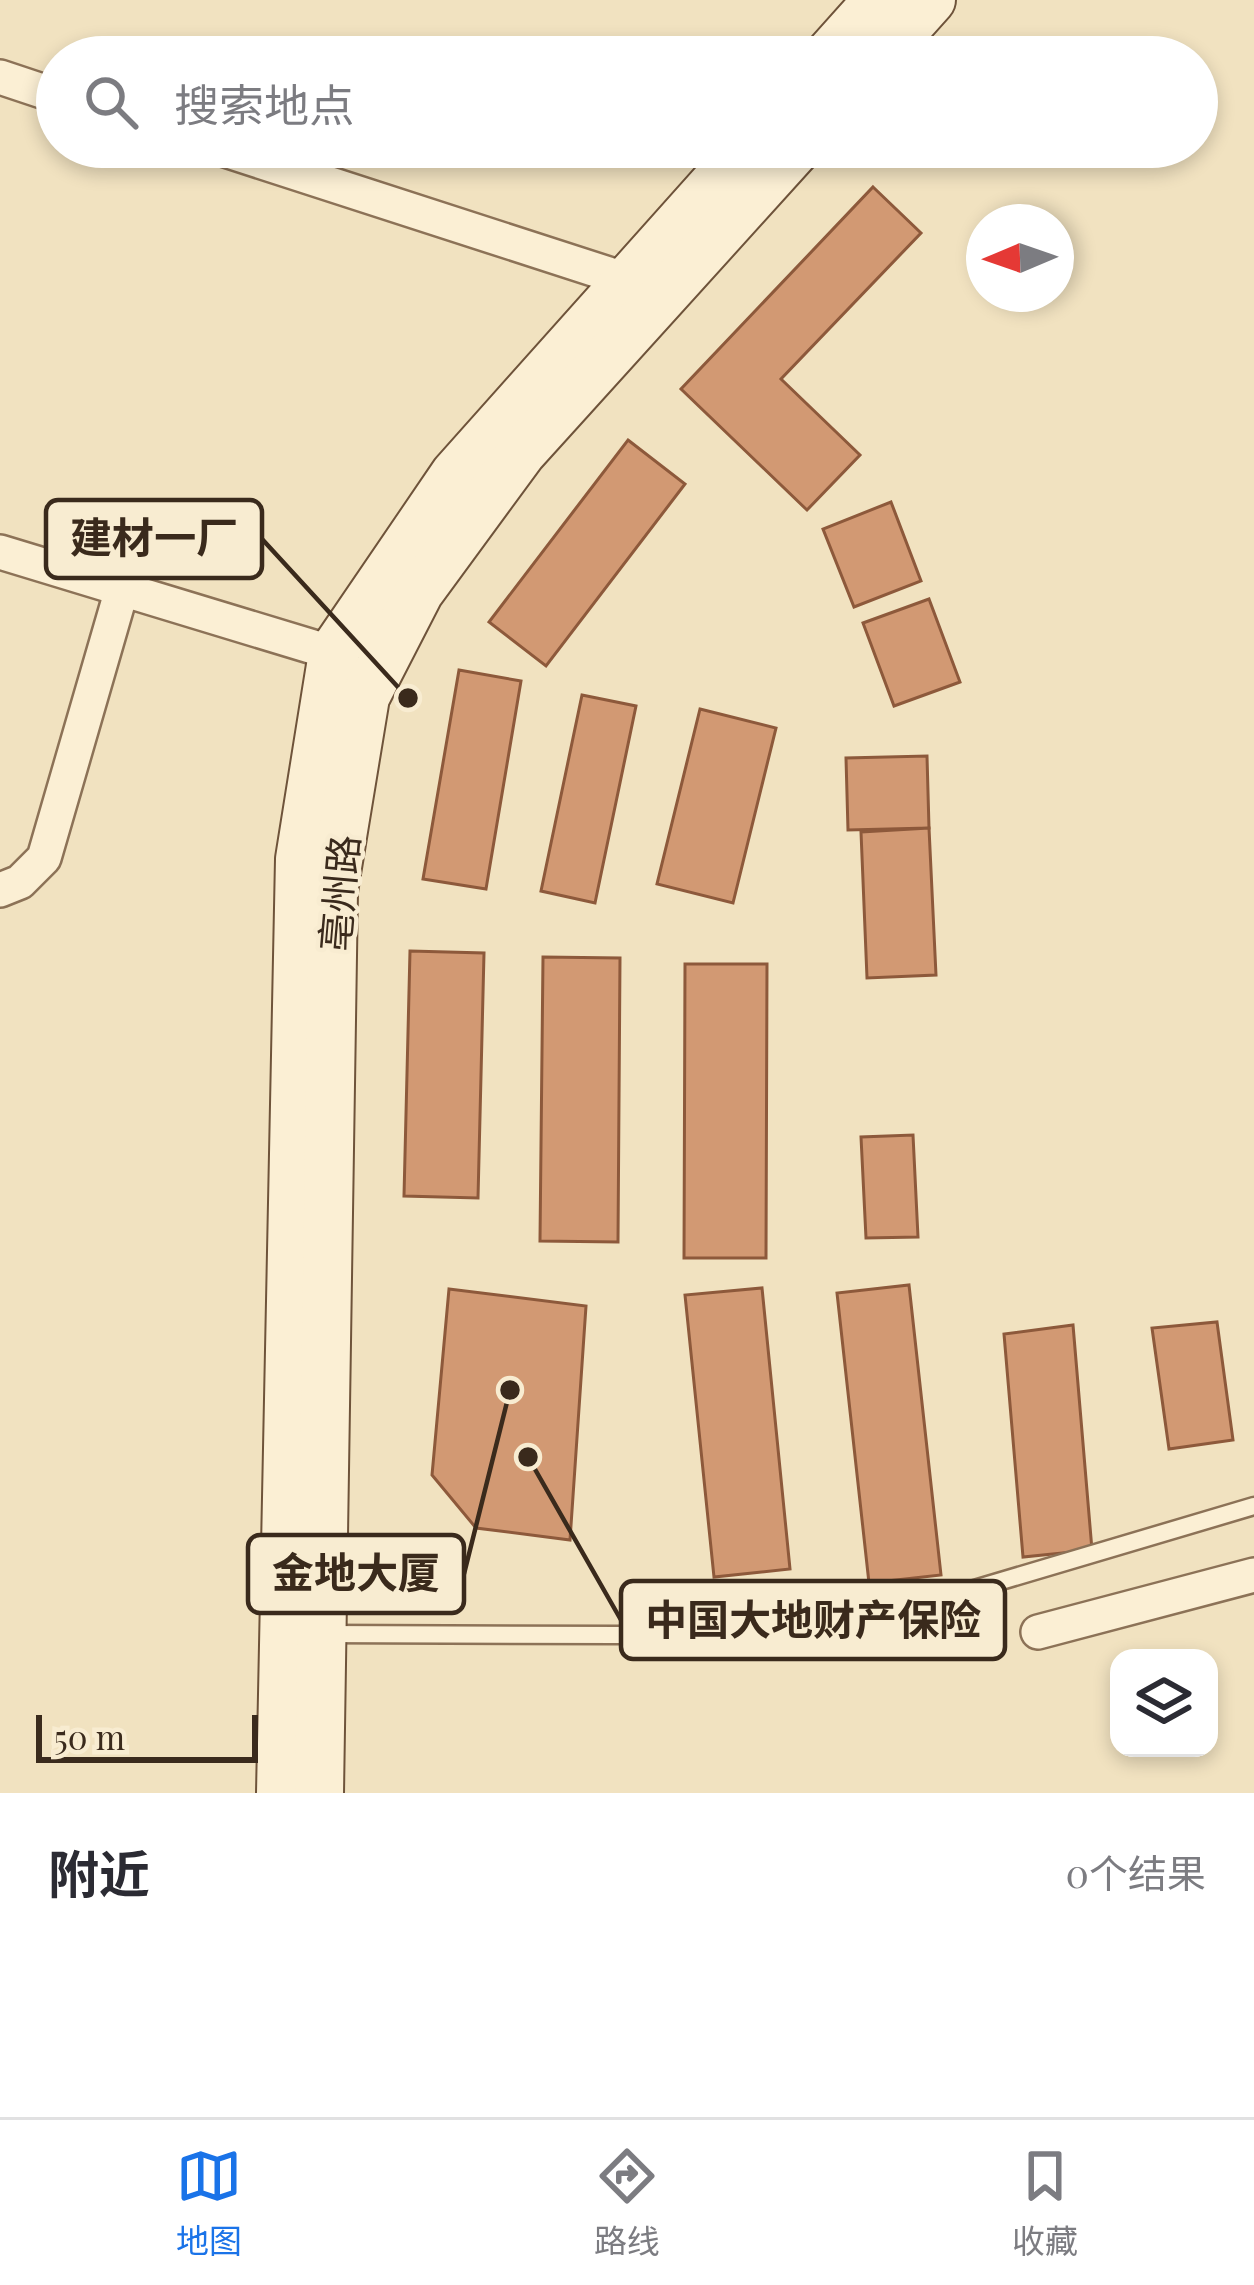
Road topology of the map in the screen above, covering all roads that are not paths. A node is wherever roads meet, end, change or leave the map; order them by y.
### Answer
1 (878, 0) edge
2 (931, 0) edge
3 (846, 36) edge
4 (899, 36) edge
5 (0, 77) edge
6 (36, 89) edge
7 (281, 168) edge
8 (728, 168) edge
9 (779, 168) edge
10 (628, 280) junction
11 (0, 552) edge
12 (122, 589) junction
13 (333, 653) junction
14 (365, 697) junction
15 (0, 890) edge
16 (1254, 1507) edge
17 (1254, 1575) edge
18 (1038, 1632) dead end
19 (322, 1634) junction
20 (281, 1793) edge
21 (319, 1793) edge

1 - 3 main road
2 - 4 main road
5 - 6 street
7 - 10 street
8 - 10 main road, 亳州路
9 - 14 main road, 亳州路
10 - 13 main road, 亳州路
11 - 12 street
12 - 13 street
12 - 15 street
13 - 14 street
13 - 20 main road, 亳州路
14 - 19 main road, 亳州路
16 - 19 lane
17 - 18 street
19 - 21 main road, 亳州路

